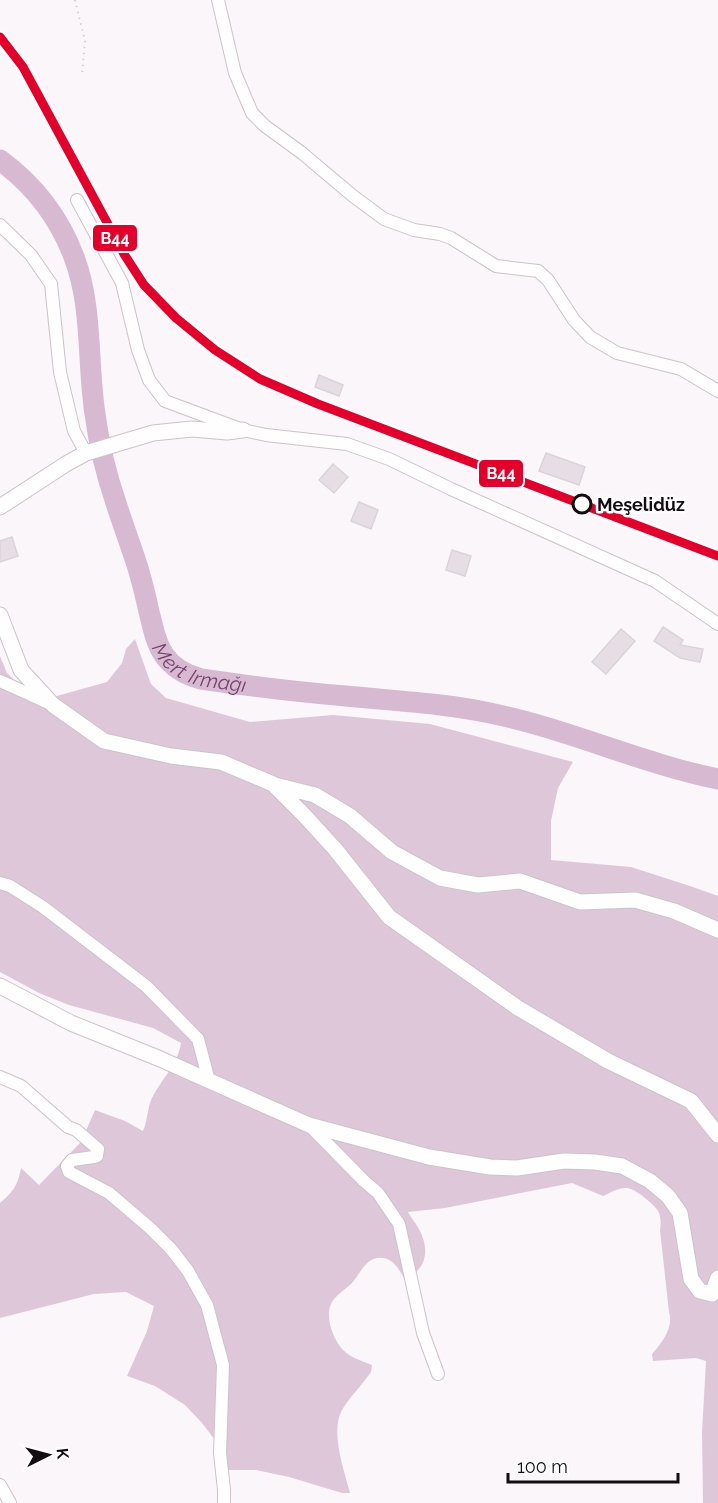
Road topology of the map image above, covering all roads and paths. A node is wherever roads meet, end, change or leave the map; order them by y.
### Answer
1 (75, 0) edge
2 (218, 0) edge
3 (82, 75) dead end
4 (77, 200) dead end
5 (0, 225) edge
6 (718, 391) edge
7 (243, 430) junction
8 (86, 453) junction
9 (0, 507) edge
10 (0, 615) edge
11 (718, 624) edge
12 (0, 681) edge
13 (53, 705) junction
14 (273, 784) junction
15 (0, 883) edge
16 (718, 930) edge
17 (0, 986) edge
18 (0, 1077) edge
19 (209, 1081) junction
20 (309, 1125) junction
21 (718, 1135) edge
22 (718, 1278) edge
23 (712, 1294) junction
24 (438, 1374) dead end
25 (0, 1485) edge
26 (10, 1503) edge
27 (224, 1503) edge
28 (708, 1503) edge

1 - 3 path
2 - 6 street
4 - 7 street
5 - 8 street
7 - 8 street
7 - 11 street
8 - 9 street
10 - 13 street
12 - 13 street
13 - 14 street
14 - 16 street
14 - 21 street
15 - 19 street
17 - 19 street
18 - 27 street
19 - 20 street
20 - 23 street
20 - 24 street
22 - 23 street
23 - 28 path
25 - 26 street

